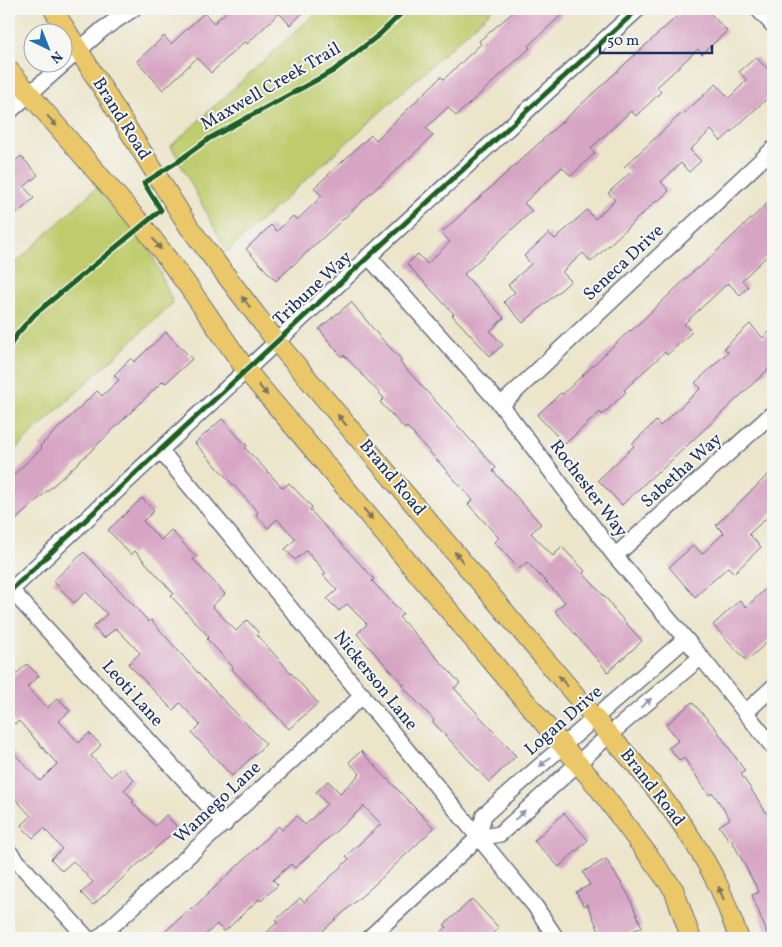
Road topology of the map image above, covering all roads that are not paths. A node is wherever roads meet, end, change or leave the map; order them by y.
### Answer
1 (53, 9) edge
2 (133, 9) edge
3 (638, 9) edge
4 (758, 9) edge
5 (773, 25) edge
6 (79, 51) junction
7 (9, 70) edge
8 (29, 95) junction
9 (9, 112) edge
10 (773, 149) edge
11 (368, 256) junction
12 (276, 341) junction
13 (246, 370) junction
14 (501, 405) junction
15 (773, 413) edge
16 (161, 451) junction
17 (615, 556) junction
18 (10, 591) edge
19 (685, 639) junction
20 (701, 657) junction
21 (773, 687) edge
22 (363, 695) junction
23 (746, 712) junction
24 (595, 718) junction
25 (609, 735) junction
26 (564, 746) junction
27 (773, 747) edge
28 (578, 762) junction
29 (224, 824) junction
30 (478, 838) junction
31 (9, 852) edge
32 (87, 938) edge
33 (98, 938) edge
34 (369, 938) edge
35 (556, 938) edge
36 (691, 938) edge
37 (739, 938) edge

1 - 6 main road, Brand Road
2 - 6 street
3 - 11 street, Tribune Way
4 - 5 street
6 - 8 street
12 -> 6 main road, Brand Road
7 - 8 main road
8 - 9 street
8 -> 13 main road
10 - 14 street, Seneca Drive
11 - 12 street, Tribune Way
11 - 14 street, Rochester Way
12 - 13 street, Tribune Way
24 -> 12 main road, Brand Road
13 - 16 street, Tribune Way
13 -> 26 main road
14 - 17 street, Rochester Way
15 - 17 street, Sabetha Way
16 - 18 street, Tribune Way
16 - 22 street, Nickerson Lane
17 - 19 street, Rochester Way
18 - 29 street, Leoti Lane
19 - 20 street, Rochester Way
19 - 24 street, Logan Drive
20 - 23 street, Rochester Way
25 -> 20 street
21 - 23 street
22 - 29 street, Wamego Lane
22 - 30 street, Nickerson Lane
23 - 27 street, Rochester Way
24 - 25 main road, Brand Road
24 - 26 street, Logan Drive
25 - 28 street
37 -> 25 main road, Brand Road
26 - 28 main road
26 -> 30 street, Logan Drive
30 -> 28 street
28 - 36 main road
29 - 33 street, Wamego Lane
30 - 34 street
30 - 35 street, Nickerson Lane
31 - 32 street

